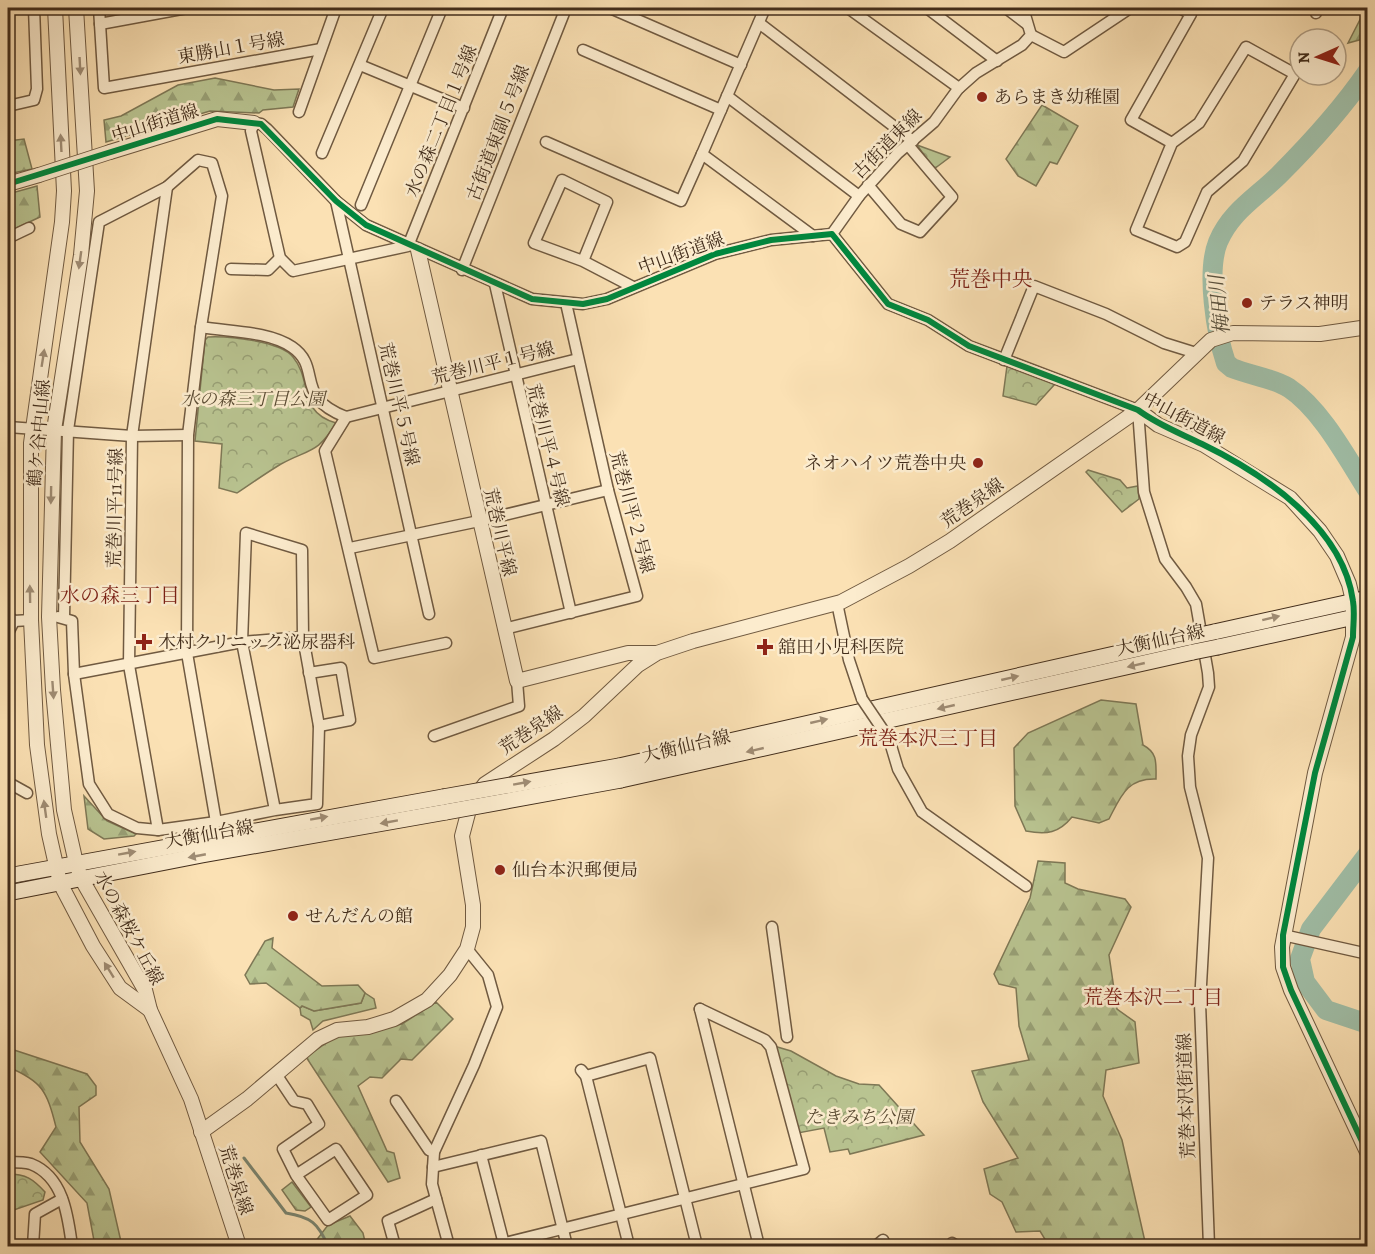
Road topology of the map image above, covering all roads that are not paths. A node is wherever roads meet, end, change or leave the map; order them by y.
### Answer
1 (76, 8) edge
2 (99, 8) edge
3 (181, 8) edge
4 (336, 8) edge
5 (383, 8) edge
6 (442, 8) edge
7 (503, 8) edge
8 (566, 8) edge
9 (610, 8) edge
10 (765, 8) edge
11 (848, 8) edge
12 (927, 8) edge
13 (1006, 8) edge
14 (1023, 8) edge
15 (1130, 8) edge
16 (1180, 8) edge
17 (35, 9) edge
18 (55, 9) edge
19 (759, 22) junction
20 (100, 24) junction
21 (1029, 29) junction
22 (321, 49) junction
23 (583, 50) dead end
24 (997, 61) junction
25 (360, 65) junction
26 (741, 65) junction
27 (1288, 66) edge
28 (411, 85) junction
29 (1288, 87) edge
30 (959, 88) junction
31 (727, 96) junction
32 (8, 106) edge
33 (464, 108) junction
34 (721, 110) junction
35 (298, 112) dead end
36 (254, 123) junction
37 (546, 142) dead end
38 (910, 143) junction
39 (1172, 143) junction
40 (322, 153) dead end
41 (702, 154) junction
42 (8, 184) edge
43 (868, 185) junction
44 (167, 187) junction
45 (859, 196) junction
46 (336, 201) junction
47 (361, 205) dead end
48 (29, 228) dead end
49 (832, 234) junction
50 (813, 236) junction
51 (8, 238) edge
52 (413, 248) junction
53 (280, 258) junction
54 (348, 261) junction
55 (583, 261) junction
56 (231, 269) dead end
57 (462, 270) junction
58 (495, 284) junction
59 (633, 287) junction
60 (566, 303) junction
61 (201, 327) junction
62 (1368, 327) edge
63 (1196, 353) junction
64 (578, 359) junction
65 (1004, 360) junction
66 (514, 375) junction
67 (450, 390) junction
68 (382, 406) junction
69 (1138, 410) junction
70 (346, 417) junction
71 (8, 427) edge
72 (32, 429) junction
73 (61, 430) junction
74 (188, 435) junction
75 (132, 436) junction
76 (608, 490) junction
77 (546, 504) junction
78 (479, 521) junction
79 (413, 535) junction
80 (350, 548) junction
81 (1360, 599) edge
82 (837, 603) junction
83 (571, 613) junction
84 (429, 614) dead end
85 (1361, 615) edge
86 (49, 616) junction
87 (64, 617) junction
88 (11, 618) edge
89 (31, 620) junction
90 (504, 629) junction
91 (8, 633) edge
92 (303, 637) junction
93 (1216, 640) junction
94 (242, 642) junction
95 (446, 643) dead end
96 (187, 653) junction
97 (657, 653) junction
98 (129, 665) junction
99 (309, 673) junction
100 (74, 674) junction
101 (517, 681) junction
102 (319, 726) junction
103 (434, 736) dead end
104 (8, 780) edge
105 (27, 793) dead end
106 (445, 804) junction
107 (275, 810) junction
108 (216, 822) junction
109 (158, 830) junction
110 (76, 863) junction
111 (55, 867) junction
112 (8, 876) edge
113 (81, 878) junction
114 (60, 883) junction
115 (1026, 886) dead end
116 (8, 893) edge
117 (772, 927) dead end
118 (1282, 935) junction
119 (467, 949) junction
120 (1368, 954) edge
121 (150, 1010) junction
122 (787, 1037) dead end
123 (276, 1074) junction
124 (396, 1101) dead end
125 (201, 1132) junction
126 (434, 1152) junction
127 (1368, 1154) edge
128 (481, 1155) junction
129 (8, 1162) edge
130 (433, 1167) junction
131 (296, 1175) junction
132 (742, 1184) junction
133 (685, 1198) junction
134 (62, 1199) junction
135 (436, 1199) junction
136 (621, 1214) junction
137 (563, 1228) junction
138 (505, 1245) edge
139 (33, 1246) edge
140 (72, 1246) edge
141 (239, 1246) edge
142 (395, 1246) edge
143 (448, 1246) edge
144 (567, 1246) edge
145 (629, 1246) edge
146 (697, 1246) edge
147 (759, 1246) edge
148 (876, 1246) edge
149 (886, 1246) edge
150 (950, 1246) edge
151 (957, 1246) edge
152 (1209, 1246) edge

1 -> 73 street, 鶴ケ谷中山線
2 - 20 street
3 - 20 street
4 - 22 street
5 - 25 street
6 - 28 street
7 - 33 street, 水の森二丁目１号線
8 - 57 street, 古街道東副５号線
9 - 26 street
10 - 19 street
11 - 30 street
12 - 24 street
13 - 21 street
14 - 21 street
15 - 21 street
16 - 39 street
17 - 18 street
17 - 32 street
72 -> 18 street, 水の森桜ケ丘線
19 - 26 street
19 - 38 street
20 - 22 street, 東勝山１号線
21 - 24 street, 古街道東線
22 - 35 street
23 - 34 street
24 - 30 street, 古街道東線
25 - 28 street
25 - 40 street
26 - 31 street
27 - 39 street
28 - 33 street
28 - 47 street
29 - 39 street
30 - 38 street, 古街道東線
31 - 34 street
31 - 45 street
33 - 52 street, 水の森二丁目１号線
34 - 41 street
36 - 42 street, 中山街道線, bridge
36 - 46 street, 中山街道線
36 - 53 street
37 - 41 street
38 - 43 street, 古街道東線
38 - 43 street
41 - 50 street
43 - 45 street, 古街道東線
44 - 61 street
44 - 73 street
44 - 75 street, 荒巻川平11号線
45 - 49 street, 古街道東線
46 - 52 street, 中山街道線
46 - 54 street, 荒巻川平５号線
48 - 51 street
49 - 50 street, 中山街道線
49 - 65 street, 中山街道線
50 - 59 street, 中山街道線
52 - 54 street
52 - 57 street, 中山街道線
52 - 67 street, 荒巻川平線
53 - 54 street
53 - 56 street
54 - 68 street, 荒巻川平５号線
55 - 55 street
55 - 59 street
57 - 58 street, 中山街道線
58 - 60 street, 中山街道線
58 - 66 street, 荒巻川平４号線
59 - 60 street, 中山街道線
60 - 64 street, 荒巻川平２号線
61 - 70 street
61 - 74 street
62 - 63 street
63 - 65 street
63 - 69 street
64 - 66 street, 荒巻川平１号線
64 - 76 street, 荒巻川平２号線
65 - 69 street, 中山街道線
66 - 67 street, 荒巻川平１号線
66 - 77 street, 荒巻川平４号線
67 - 68 street, 荒巻川平１号線
67 - 78 street, 荒巻川平線
68 - 70 street, 荒巻川平１号線
68 - 79 street, 荒巻川平５号線
69 - 81 street, 中山街道線
69 - 82 street, 荒巻泉線
69 - 152 street, 荒巻本沢街道線
70 - 80 street
71 - 72 street
72 - 73 street
89 -> 72 street, 水の森桜ケ丘線
73 - 75 street
73 -> 86 street, 鶴ケ谷中山線
73 - 87 street
74 - 75 street
74 - 96 street
75 - 98 street, 荒巻川平11号線
76 - 77 street
76 - 83 street, 荒巻川平２号線
77 - 78 street
77 - 83 street, 荒巻川平４号線
78 - 79 street
78 - 90 street, 荒巻川平線
79 - 80 street
79 - 84 street, 荒巻川平５号線
80 - 95 street
81 - 85 street, 中山街道線
93 -> 81 main road, 大衡仙台線
82 - 97 street, 荒巻泉線
82 - 115 street, bridge
83 - 90 street, 荒巻川平２号線
85 - 93 main road, 大衡仙台線
85 - 118 street, 中山街道線
86 - 87 street
86 -> 110 street, 鶴ケ谷中山線
87 - 100 street
88 - 89 street
88 - 91 street
111 -> 89 street, 水の森桜ケ丘線
90 - 101 street, 荒巻川平線
92 - 94 street
92 - 94 street
92 - 99 street
93 - 106 main road, 大衡仙台線, bridge
94 - 96 street
94 - 107 street
96 - 98 street
96 - 108 street
97 - 101 street
97 - 119 street, 荒巻泉線
98 - 100 street
98 - 109 street, 荒巻川平11号線
99 - 102 street
99 - 102 street
100 - 109 street
101 - 103 street
102 - 107 street
104 - 105 street
110 -> 106 main road, 大衡仙台線
106 -> 113 main road, 大衡仙台線
107 - 108 street
108 - 109 street
110 - 111 main road, 大衡仙台線
110 - 113 street, 水の森桜ケ丘線
111 - 112 main road, 大衡仙台線
111 - 114 street, 水の森桜ケ丘線
113 - 114 main road, 大衡仙台線
113 - 121 street, 水の森桜ケ丘線
114 - 116 main road, 大衡仙台線
121 -> 114 street, 水の森桜ケ丘線
117 - 122 street
118 - 120 street
118 - 127 street, 中山街道線
119 - 123 street, 荒巻泉線
119 - 126 street
121 - 125 street, 水の森桜ケ丘線
123 - 125 street, 荒巻泉線
123 - 131 street
124 - 126 street
125 - 141 street, 荒巻泉線
126 - 130 street
128 - 130 street
128 - 137 street
128 - 138 street
129 - 134 street
130 - 135 street
131 - 131 street
132 - 132 street
132 - 133 street
132 - 147 street
133 - 136 street
133 - 136 street
133 - 146 street
134 - 139 street
134 - 140 street
135 - 142 street
135 - 143 street
136 - 137 street
136 - 145 street
137 - 138 street
137 - 144 street
148 - 149 street
150 - 151 street

